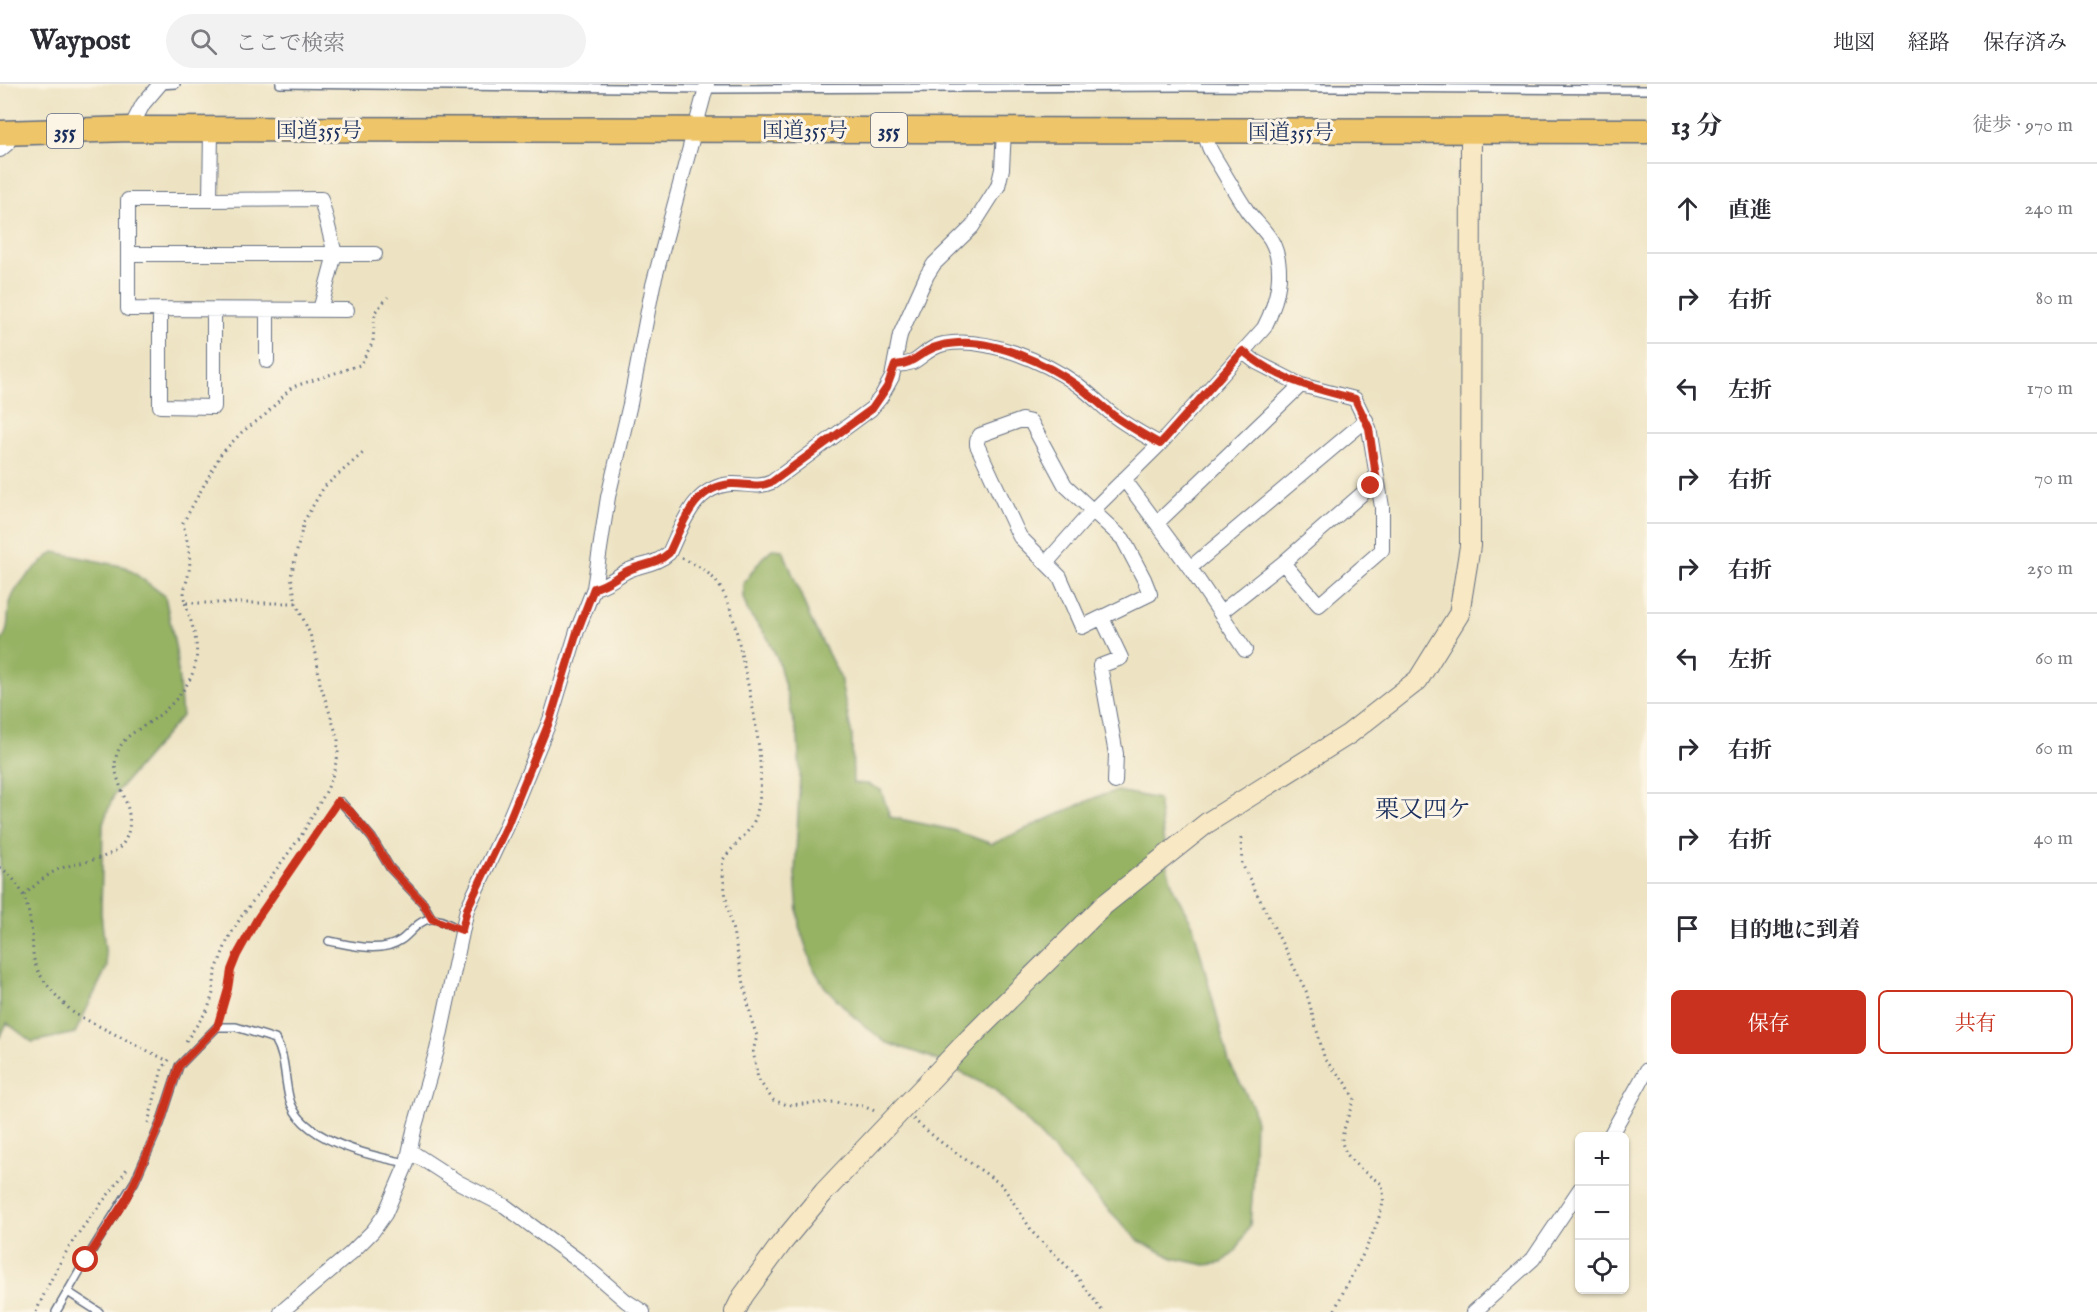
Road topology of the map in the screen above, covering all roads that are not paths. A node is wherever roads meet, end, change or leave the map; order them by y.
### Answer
1 (176, 84) edge
2 (280, 84) edge
3 (159, 85) edge
4 (706, 86) edge
5 (1647, 90) edge
6 (130, 129) junction
7 (211, 130) junction
8 (696, 130) junction
9 (1004, 130) junction
10 (1205, 131) junction
11 (1647, 131) edge
12 (1471, 132) junction
13 (4, 138) edge
14 (210, 200) junction
15 (129, 254) junction
16 (335, 254) junction
17 (375, 254) dead end
18 (160, 309) junction
19 (214, 310) junction
20 (267, 310) junction
21 (320, 310) junction
22 (347, 310) dead end
23 (1243, 351) junction
24 (267, 360) dead end
25 (895, 365) junction
26 (1301, 386) junction
27 (1366, 420) junction
28 (1160, 444) junction
29 (1124, 479) junction
30 (1377, 483) junction
31 (1092, 511) junction
32 (1157, 523) junction
33 (1047, 562) junction
34 (1282, 563) junction
35 (1190, 568) junction
36 (594, 588) junction
37 (1220, 613) junction
38 (1102, 618) junction
39 (1245, 650) dead end
40 (1115, 782) dead end
41 (341, 802) road end
42 (432, 919) junction
43 (462, 930) junction
44 (329, 940) dead end
45 (1647, 1070) edge
46 (1613, 1132) edge
47 (409, 1157) junction
48 (1575, 1196) edge
49 (68, 1292) junction
50 (56, 1312) edge
51 (99, 1312) edge
52 (281, 1312) edge
53 (643, 1312) edge
54 (735, 1312) edge
55 (1474, 1312) edge

1 - 3 lane
2 - 4 lane
3 - 6 street
4 - 5 lane
4 - 8 street
6 - 7 highway, 国道355号 / 355
6 - 13 highway, 国道355号 / 355
7 - 8 highway, 国道355号 / 355
7 - 14 street
8 - 9 highway, 国道355号 / 355
8 - 36 street
9 - 10 highway, 国道355号 / 355
9 - 25 street
10 - 12 highway, 国道355号 / 355
10 - 23 street
11 - 12 highway, 国道355号 / 355
12 - 54 street
14 - 15 street
14 - 16 street
15 - 16 street
15 - 18 street
16 - 17 street
16 - 21 street
18 - 19 street
18 - 19 street
19 - 20 street
20 - 21 street
20 - 24 street
21 - 22 street
23 - 26 street
23 - 28 street
25 - 28 street
25 - 36 street
26 - 27 street
26 - 32 street
27 - 30 street
27 - 35 street
28 - 29 street
29 - 31 street
29 - 32 street
30 - 34 street
30 - 34 street
31 - 33 street
31 - 33 street
31 - 38 street
32 - 35 street
33 - 38 street
34 - 37 street
35 - 37 street
36 - 43 street
37 - 39 street
38 - 40 street
41 - 42 lane
42 - 43 lane
42 - 44 lane
43 - 47 street
45 - 46 street
47 - 49 lane
47 - 52 street
47 - 53 street
48 - 55 street
49 - 50 lane
49 - 51 lane

